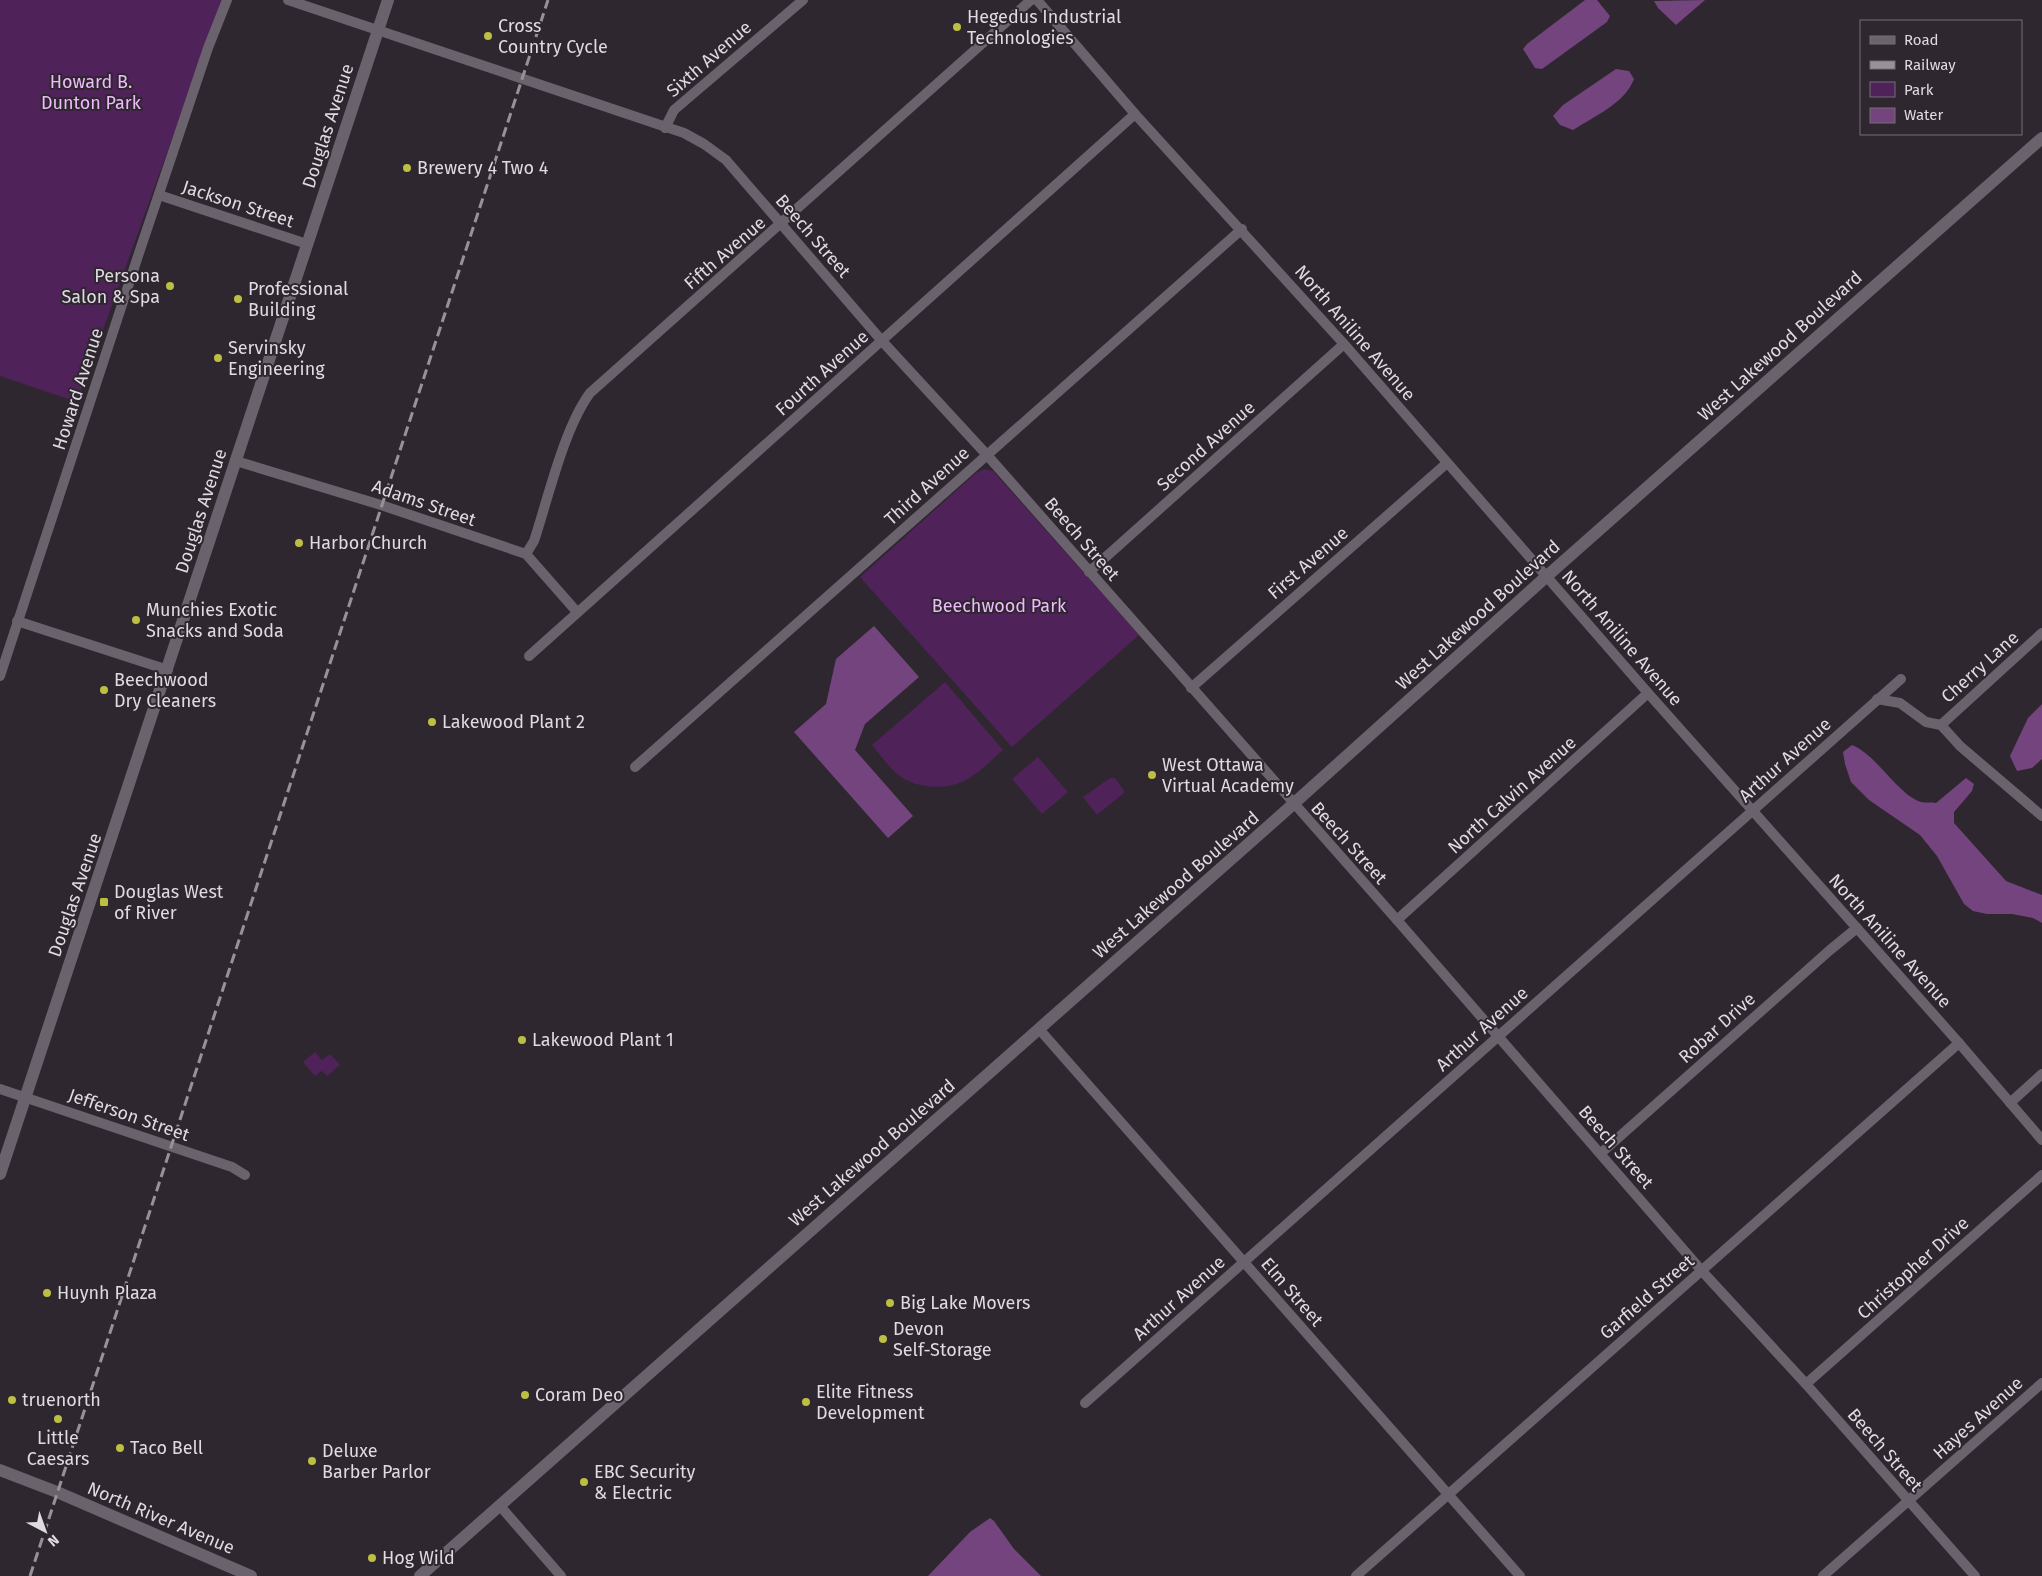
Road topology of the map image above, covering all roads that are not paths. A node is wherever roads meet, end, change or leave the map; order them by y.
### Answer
1 (227, 0) edge
2 (288, 0) edge
3 (388, 0) edge
4 (803, 0) edge
5 (1031, 0) edge
6 (1037, 0) edge
7 (377, 30) junction
8 (1135, 114) junction
9 (665, 128) junction
10 (2042, 138) edge
11 (159, 195) junction
12 (783, 224) junction
13 (1242, 229) junction
14 (307, 244) junction
15 (882, 341) junction
16 (1344, 344) junction
17 (987, 455) junction
18 (236, 461) junction
19 (1447, 463) junction
20 (526, 554) junction
21 (1089, 572) junction
22 (1547, 576) junction
23 (577, 612) junction
24 (17, 621) junction
25 (2042, 633) edge
26 (529, 656) dead end
27 (168, 670) junction
28 (0, 676) edge
29 (1900, 679) dead end
30 (1191, 688) junction
31 (1648, 694) junction
32 (1878, 699) junction
33 (1941, 725) junction
34 (635, 767) dead end
35 (1293, 804) junction
36 (1752, 812) junction
37 (2042, 816) edge
38 (1397, 920) junction
39 (1857, 928) junction
40 (1039, 1030) junction
41 (1498, 1037) junction
42 (1959, 1043) junction
43 (2042, 1074) edge
44 (0, 1089) edge
45 (25, 1098) junction
46 (2010, 1102) junction
47 (2042, 1140) edge
48 (1601, 1153) junction
49 (0, 1174) edge
50 (245, 1175) dead end
51 (2042, 1175) edge
52 (1244, 1262) junction
53 (1702, 1271) junction
54 (2042, 1383) edge
55 (1806, 1384) junction
56 (1085, 1403) dead end
57 (0, 1470) edge
58 (1448, 1494) junction
59 (1909, 1501) junction
60 (500, 1506) junction
61 (251, 1576) edge
62 (420, 1576) edge
63 (561, 1576) edge
64 (1356, 1576) edge
65 (1520, 1576) edge
66 (1823, 1576) edge
67 (1975, 1576) edge

1 - 11 street, Howard Avenue
2 - 7 street, Beech Street
3 - 7 street, Douglas Avenue
4 - 9 street, Sixth Avenue
5 - 12 street, Fifth Avenue
6 - 8 street, North Aniline Avenue
7 - 9 street, Beech Street
7 - 14 street, Douglas Avenue
8 - 13 street, North Aniline Avenue
8 - 15 street, Fourth Avenue
9 - 12 street, Beech Street
10 - 22 street, West Lakewood Boulevard
11 - 14 street, Jackson Street
11 - 24 street, Howard Avenue
12 - 15 street, Beech Street
12 - 20 street, Fifth Avenue
13 - 16 street, North Aniline Avenue
13 - 17 street, Third Avenue
14 - 18 street, Douglas Avenue
15 - 17 street, Beech Street
15 - 23 street, Fourth Avenue
16 - 19 street, North Aniline Avenue
16 - 21 street, Second Avenue
17 - 21 street, Beech Street
17 - 34 street, Third Avenue
18 - 20 street, Adams Street
18 - 27 street, Douglas Avenue
19 - 22 street, North Aniline Avenue
19 - 30 street, First Avenue
20 - 23 street
21 - 30 street, Beech Street
22 - 31 street, North Aniline Avenue
22 - 35 street, West Lakewood Boulevard
23 - 26 street, Fourth Avenue
24 - 27 street
24 - 28 street, Howard Avenue
25 - 33 street, Cherry Lane
27 - 45 street, Douglas Avenue
29 - 32 street, Arthur Avenue
30 - 35 street, Beech Street
31 - 36 street, North Aniline Avenue
31 - 38 street, North Calvin Avenue
32 - 33 street
32 - 36 street, Arthur Avenue
33 - 37 street
35 - 38 street, Beech Street
35 - 40 street, West Lakewood Boulevard
36 - 39 street, North Aniline Avenue
36 - 41 street, Arthur Avenue
38 - 41 street, Beech Street
39 - 42 street, North Aniline Avenue
39 - 48 street, Robar Drive
40 - 52 street, Elm Street
40 - 60 street, West Lakewood Boulevard
41 - 48 street, Beech Street
41 - 52 street, Arthur Avenue
42 - 46 street, North Aniline Avenue
42 - 53 street, Garfield Street
43 - 46 street
44 - 45 street, Jefferson Street
45 - 49 street, Douglas Avenue
45 - 50 street, Jefferson Street
46 - 47 street, North Aniline Avenue
48 - 53 street, Beech Street
51 - 55 street, Christopher Drive
52 - 56 street, Arthur Avenue
52 - 58 street, Elm Street
53 - 55 street, Beech Street
53 - 58 street, Garfield Street
54 - 59 street, Hayes Avenue
55 - 59 street, Beech Street
57 - 61 street, North River Avenue
58 - 64 street, Garfield Street
58 - 65 street, Elm Street
59 - 66 street, Hayes Avenue
59 - 67 street, Beech Street
60 - 62 street, West Lakewood Boulevard
60 - 63 street

